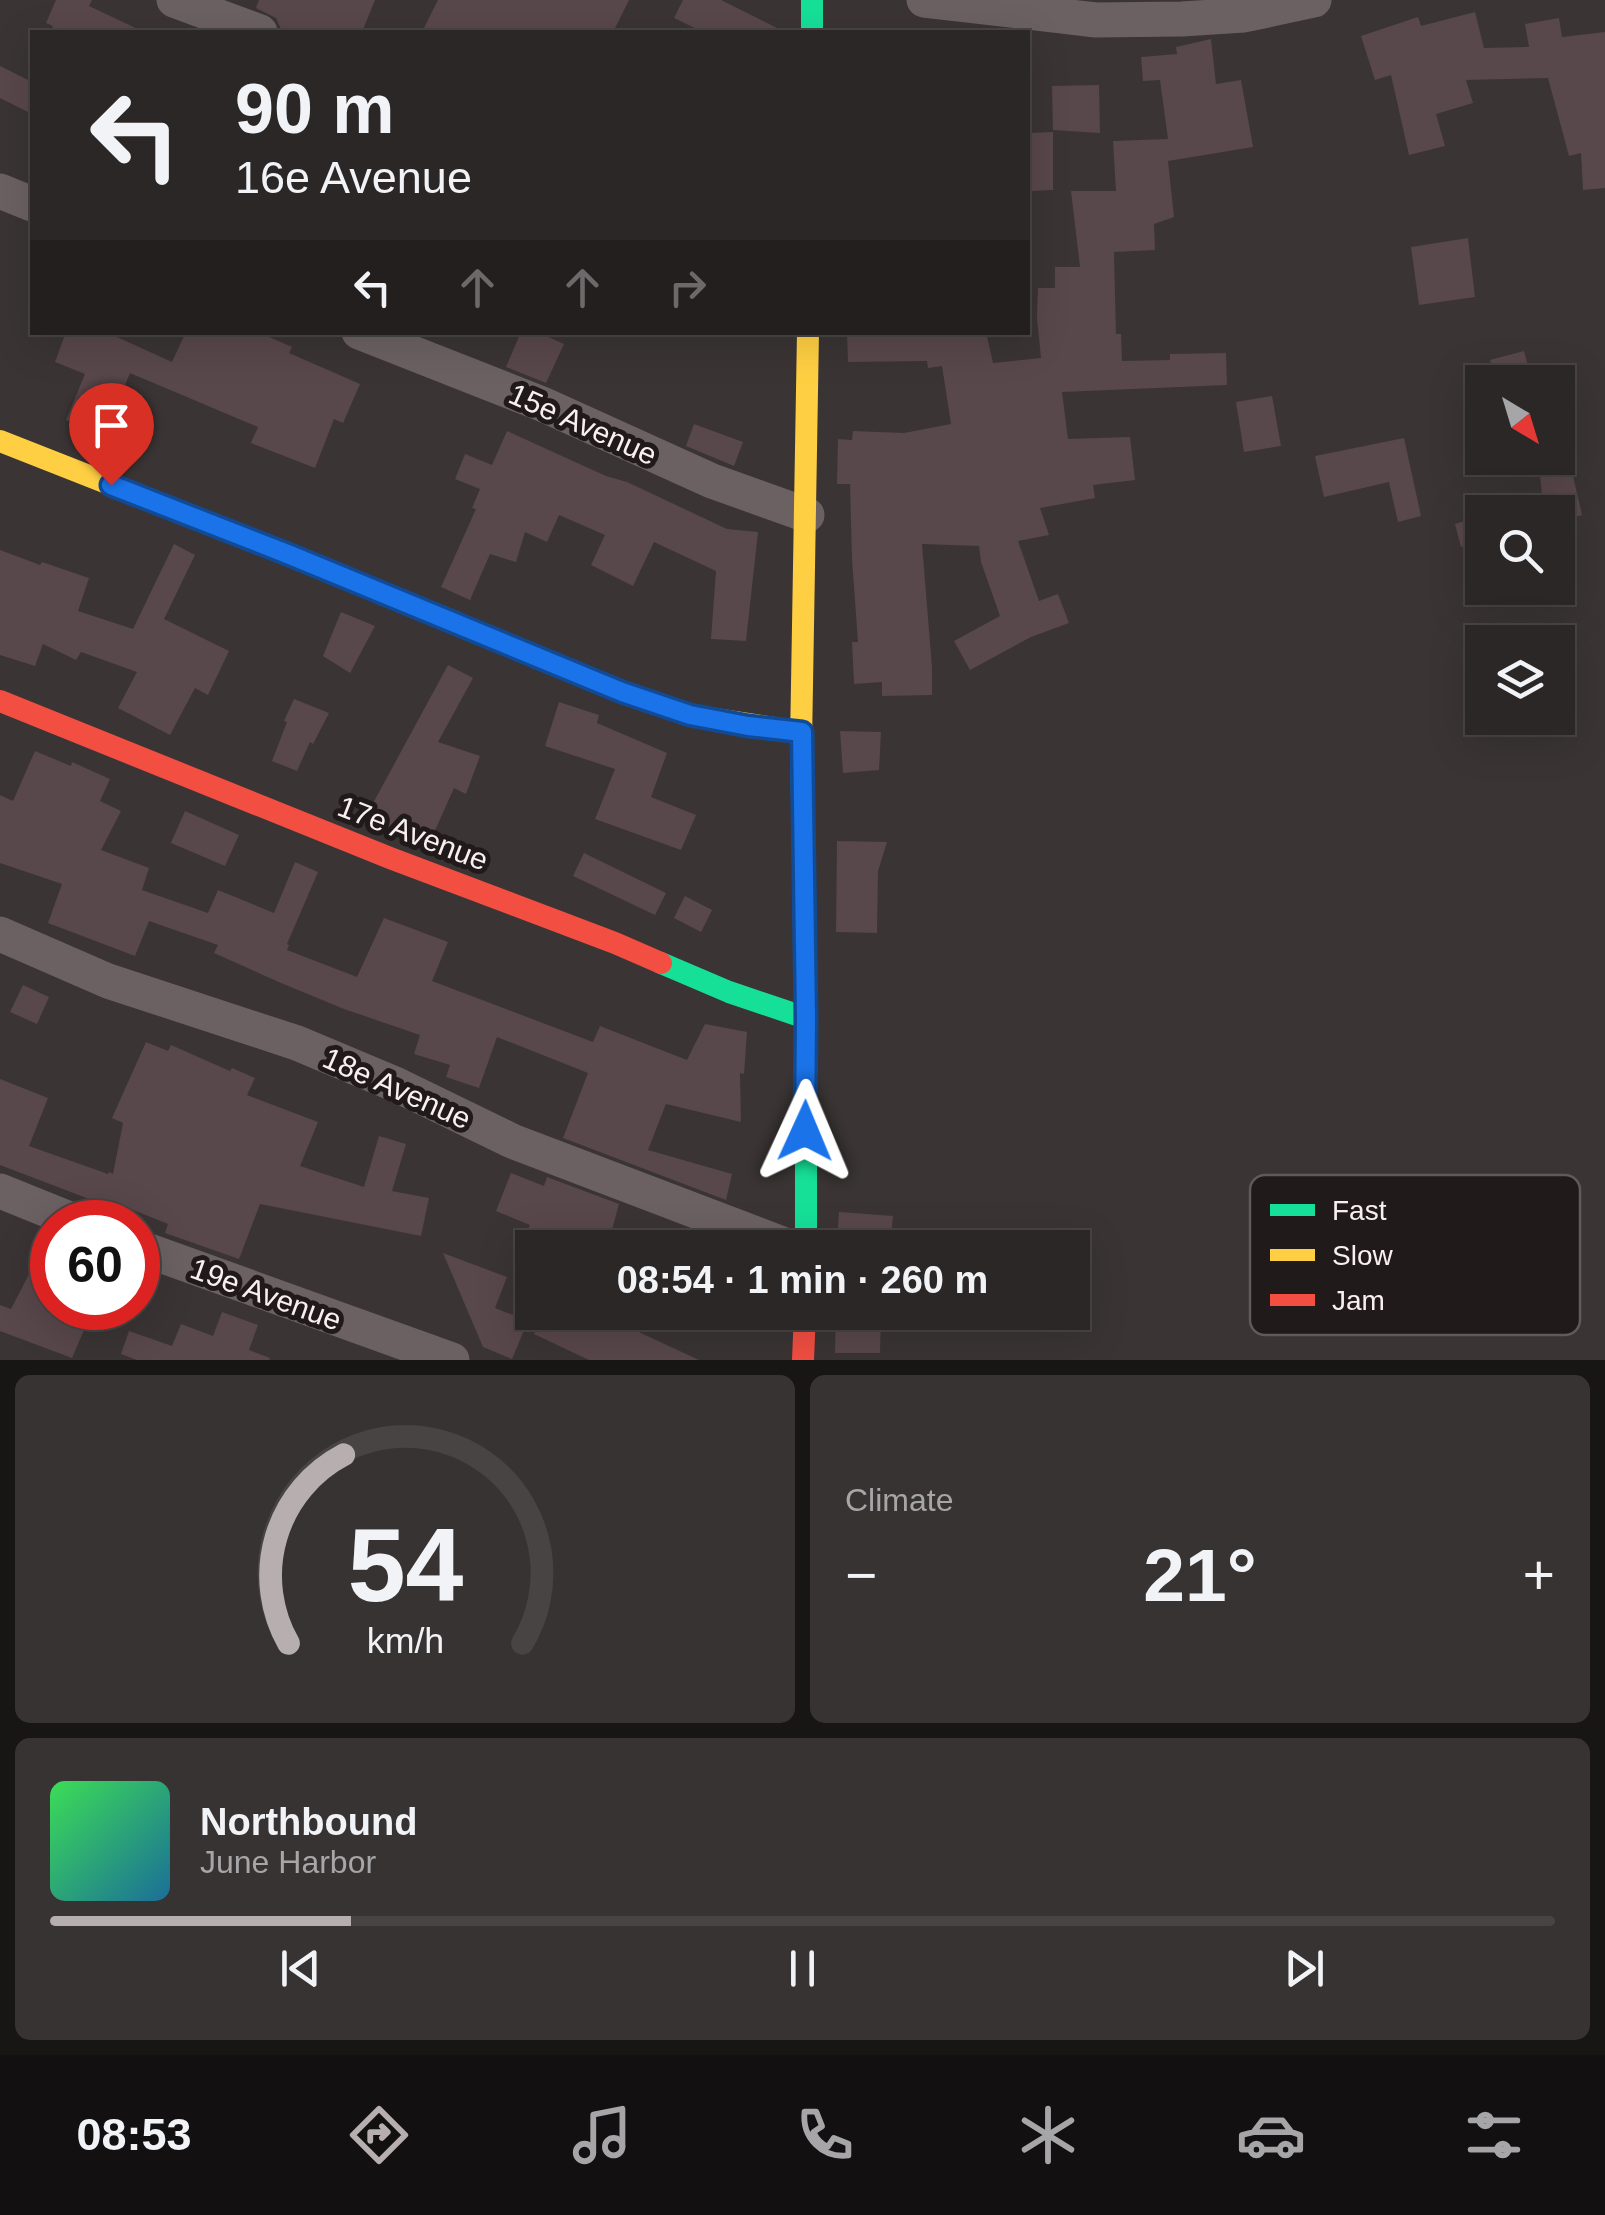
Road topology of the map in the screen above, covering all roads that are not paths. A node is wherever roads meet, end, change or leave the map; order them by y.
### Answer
1 (174, 0) edge
2 (812, 0) edge
3 (924, 0) edge
4 (1314, 0) edge
5 (255, 30) edge
6 (812, 30) edge
7 (0, 191) edge
8 (30, 203) edge
9 (366, 335) edge
10 (808, 335) edge
11 (0, 441) edge
12 (807, 515) junction
13 (0, 701) edge
14 (802, 732) junction
15 (0, 934) edge
16 (806, 1018) junction
17 (0, 1190) edge
18 (30, 1202) edge
19 (746, 1230) edge
20 (806, 1230) edge
21 (160, 1254) edge
22 (805, 1330) edge
23 (452, 1360) edge
24 (804, 1360) edge

1 - 5 street
2 - 6 street
3 - 4 street
7 - 8 street
9 - 12 street, 15e Avenue
10 - 12 street
11 - 14 street
12 - 14 street
13 - 16 street, 17e Avenue
14 - 16 street
15 - 19 street, 18e Avenue
16 - 20 street
17 - 18 street
21 - 23 street, 19e Avenue
22 - 24 street

